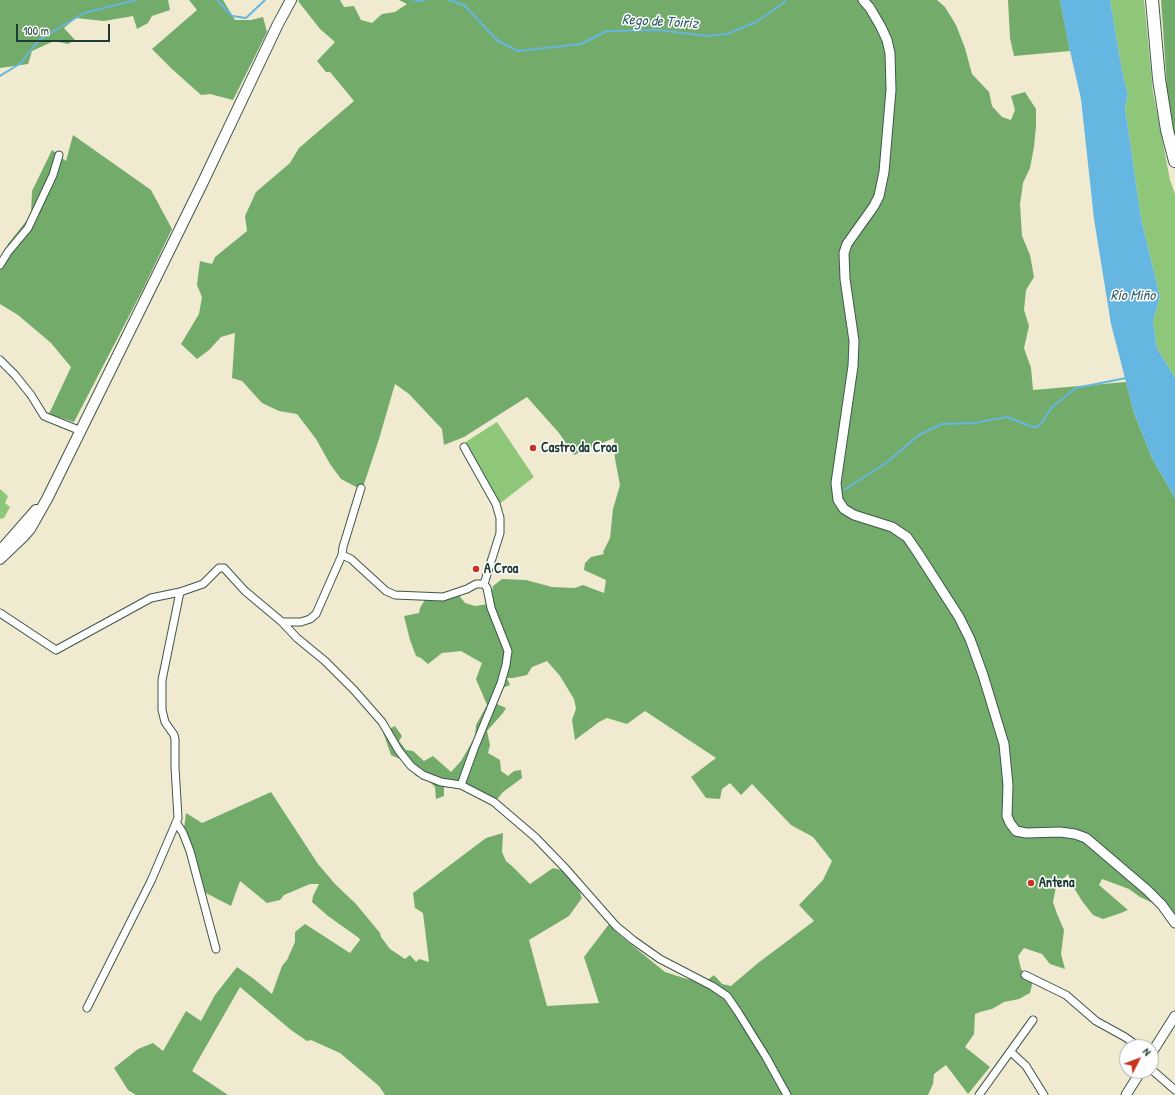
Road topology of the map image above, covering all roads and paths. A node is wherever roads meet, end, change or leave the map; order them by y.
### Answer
1 (291, 0) edge
2 (863, 0) edge
3 (1152, 0) edge
4 (59, 155) dead end
5 (1175, 161) edge
6 (0, 265) edge
7 (0, 360) edge
8 (81, 431) junction
9 (464, 447) dead end
10 (361, 488) dead end
11 (47, 499) junction
12 (0, 551) edge
13 (342, 554) junction
14 (0, 559) edge
15 (484, 584) junction
16 (180, 592) junction
17 (0, 612) edge
18 (282, 622) junction
19 (461, 785) junction
20 (176, 822) junction
21 (1175, 923) edge
22 (216, 949) dead end
23 (1026, 975) dead end
24 (87, 1008) dead end
25 (1175, 1016) edge
26 (1033, 1020) dead end
27 (1128, 1039) edge
28 (1159, 1041) edge
29 (1011, 1052) junction
30 (1159, 1077) edge
31 (1136, 1079) edge
32 (1175, 1090) edge
33 (787, 1095) edge
34 (979, 1095) edge
35 (1044, 1095) edge
36 (1126, 1095) edge

1 - 8 main road
2 - 21 street
3 - 5 highway
4 - 6 street
7 - 8 street
8 - 11 main road
9 - 15 street
10 - 13 street
11 - 12 main road
11 - 14 main road
13 - 15 street
13 - 18 street
15 - 19 street
16 - 17 street
16 - 18 street
16 - 20 street
18 - 19 street
19 - 33 street
20 - 22 street
20 - 24 street
23 - 27 street
25 - 28 street
26 - 29 street
29 - 34 street
29 - 35 street
30 - 32 street
31 - 36 street

